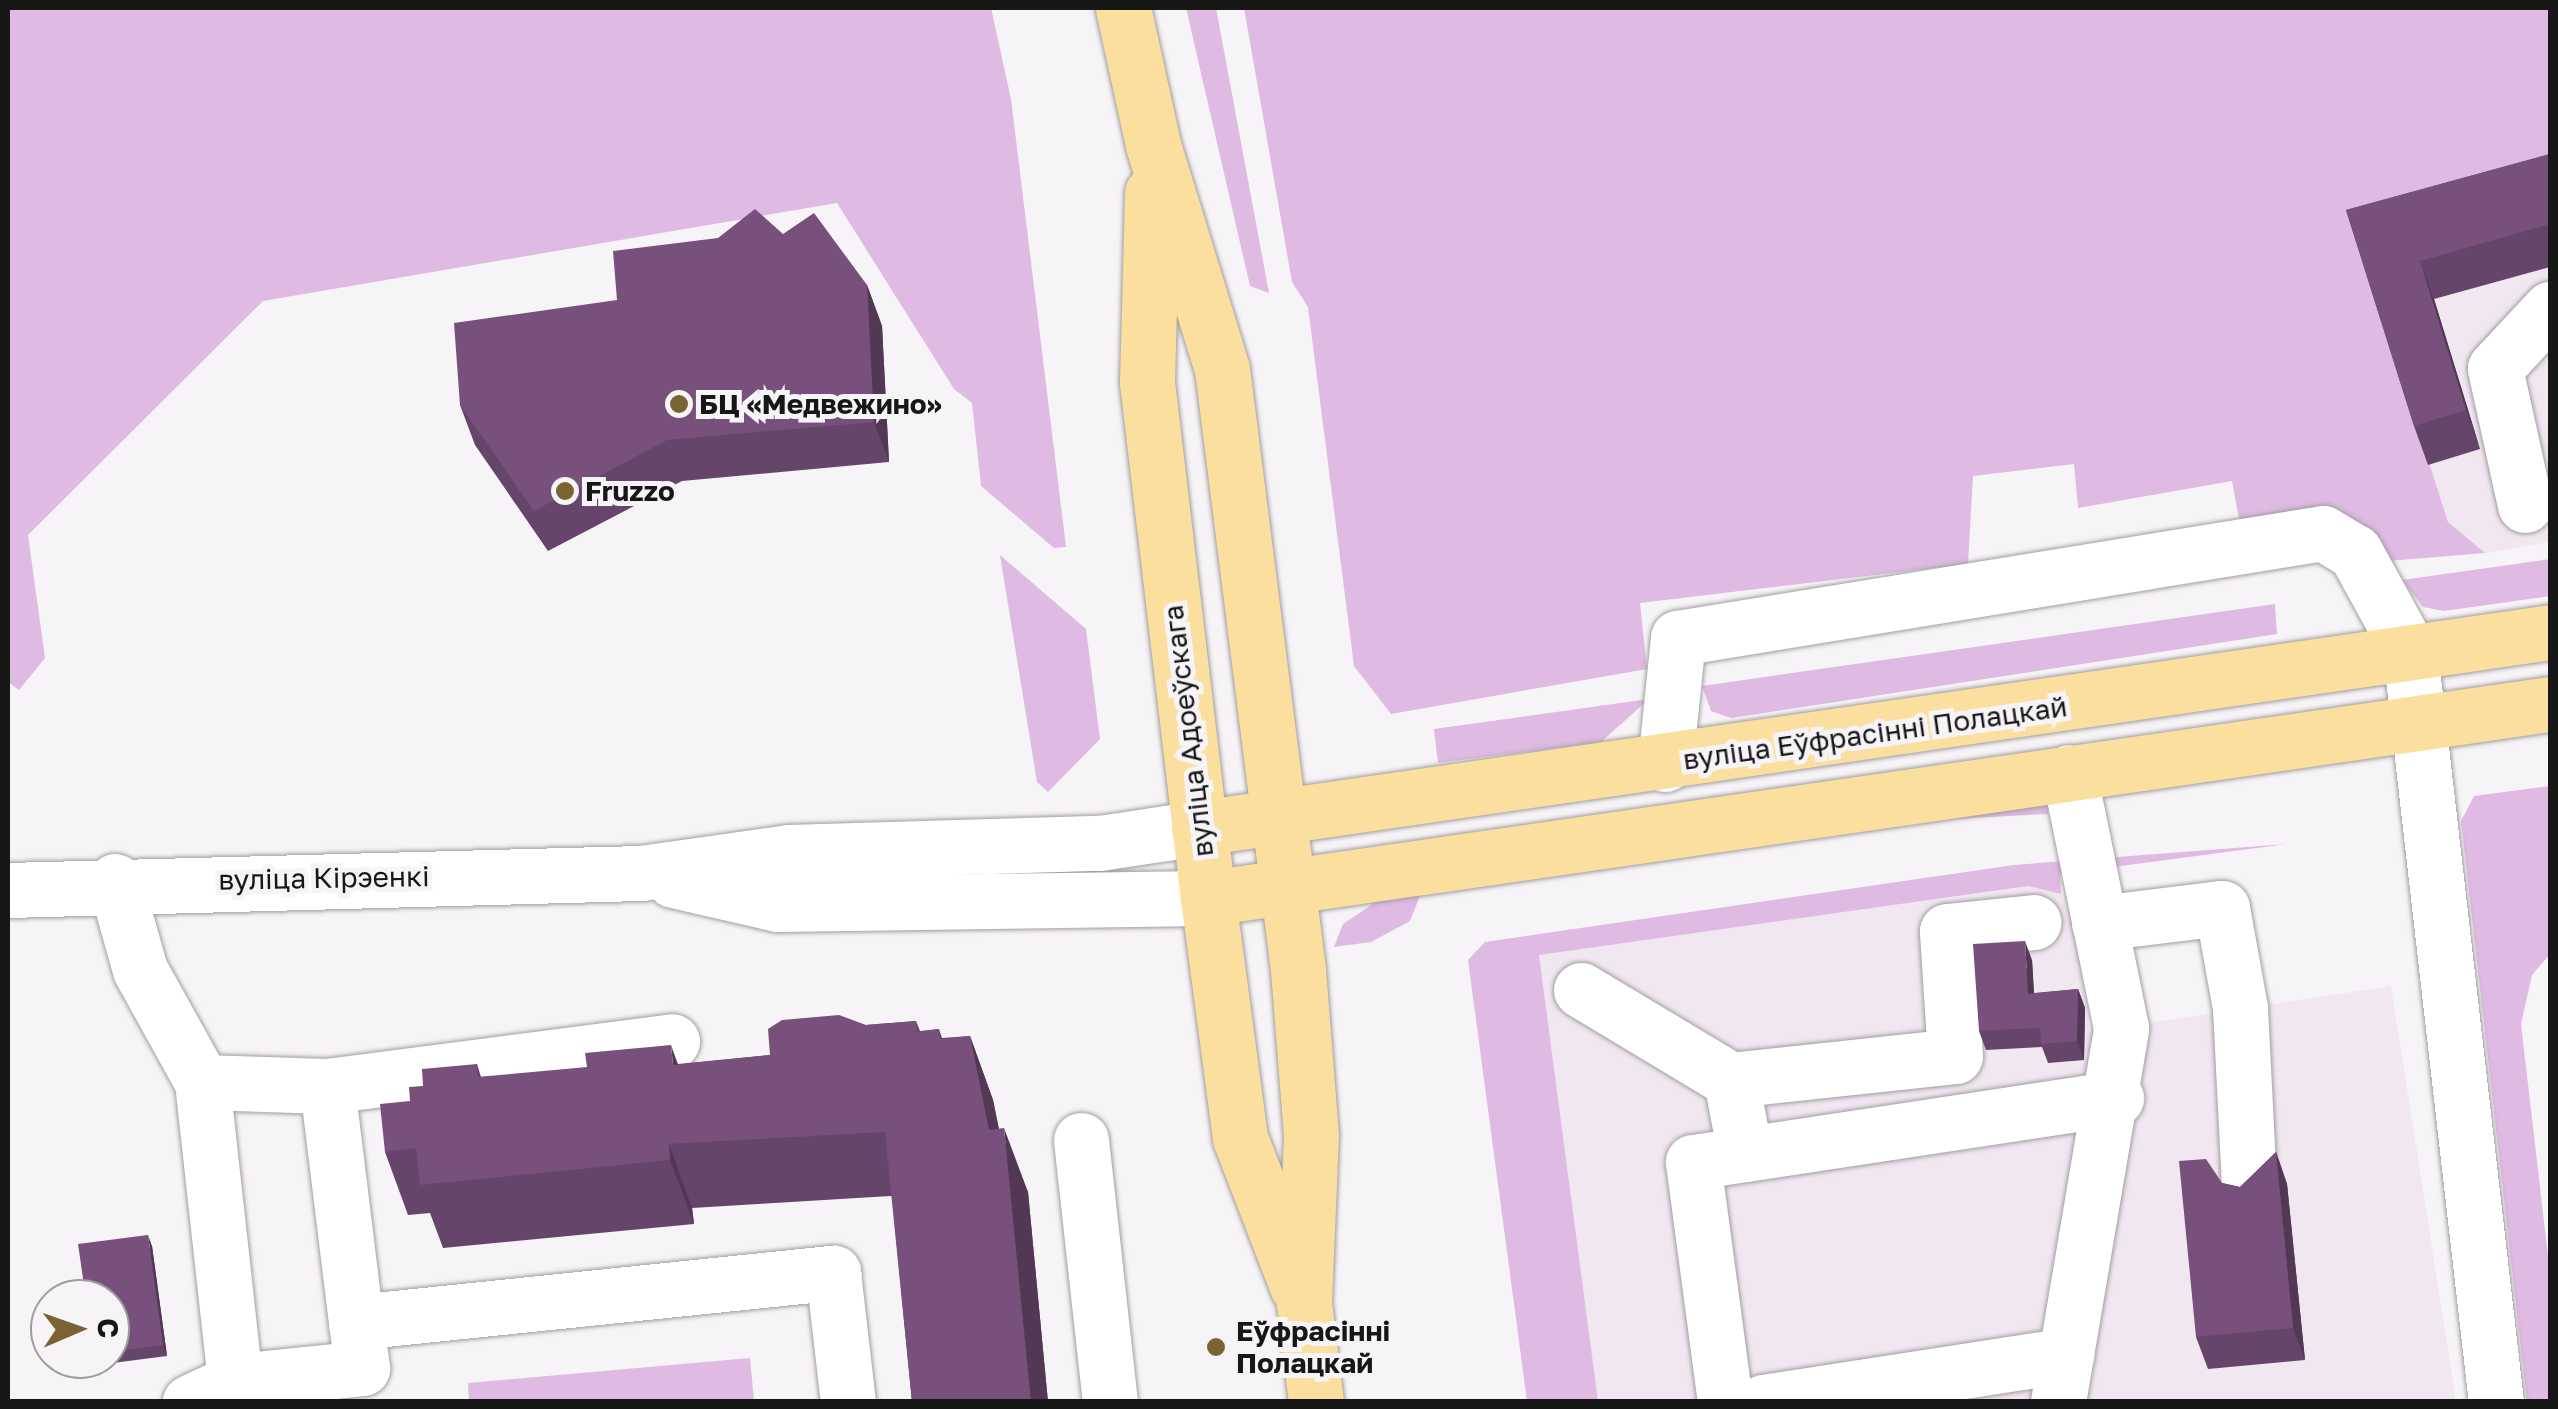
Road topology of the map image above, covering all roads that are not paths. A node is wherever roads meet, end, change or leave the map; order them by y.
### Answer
1 (1123, 8) edge
2 (1154, 145) junction
3 (2550, 309) edge
4 (2526, 506) dead end
5 (2550, 632) edge
6 (2410, 652) junction
7 (2550, 704) edge
8 (2418, 723) junction
9 (1664, 764) junction
10 (2069, 772) junction
11 (1279, 818) junction
12 (1199, 828) junction
13 (641, 873) junction
14 (115, 880) junction
15 (1288, 888) junction
16 (8, 890) edge
17 (1208, 898) junction
18 (2034, 922) dead end
19 (2099, 923) junction
20 (1581, 990) dead end
21 (672, 1041) edge
22 (1955, 1056) junction
23 (1731, 1080) junction
24 (202, 1082) junction
25 (327, 1086) junction
26 (2116, 1098) junction
27 (1964, 1122) junction
28 (1082, 1140) dead end
29 (1745, 1154) junction
30 (2249, 1188) edge
31 (1304, 1303) junction
32 (356, 1322) junction
33 (2062, 1378) edge
34 (212, 1391) edge
35 (848, 1402) edge
36 (1110, 1402) edge
37 (1316, 1402) edge
38 (1725, 1402) edge
39 (1763, 1402) edge
40 (2496, 1402) edge

1 - 2 main road, вуліца Адоеўскага
2 - 11 main road, вуліца Адоеўскага
2 - 12 main road, вуліца Адоеўскага
3 - 4 street
5 - 6 main road, вуліца Еўфрасінні Полацкай
6 - 8 street
6 - 9 main road, вуліца Еўфрасінні Полацкай
6 - 9 street
7 - 8 main road
8 - 10 main road
8 - 40 street
9 - 11 main road, вуліца Еўфрасінні Полацкай
10 - 15 main road
10 - 19 street
11 - 12 main road, вуліца Еўфрасінні Полацкай
11 - 15 main road, вуліца Адоеўскага
12 - 13 street, вуліца Кірэенкі
12 - 17 main road, вуліца Адоеўскага
13 - 14 street, вуліца Кірэенкі
13 - 17 street, вуліца Кірэенкі
14 - 16 street, вуліца Кірэенкі
14 - 24 street
15 - 17 main road
15 - 31 main road, вуліца Адоеўскага
17 - 31 main road, вуліца Адоеўскага
18 - 22 street
19 - 26 street
19 - 30 street
20 - 23 street
21 - 25 street
22 - 23 street
22 - 27 street
23 - 29 street
24 - 25 street
24 - 34 street
25 - 32 street
26 - 27 street
26 - 33 street
27 - 29 street
28 - 36 street
29 - 38 street
31 - 37 main road, вуліца Адоеўскага
32 - 34 street
32 - 35 street
33 - 39 street

